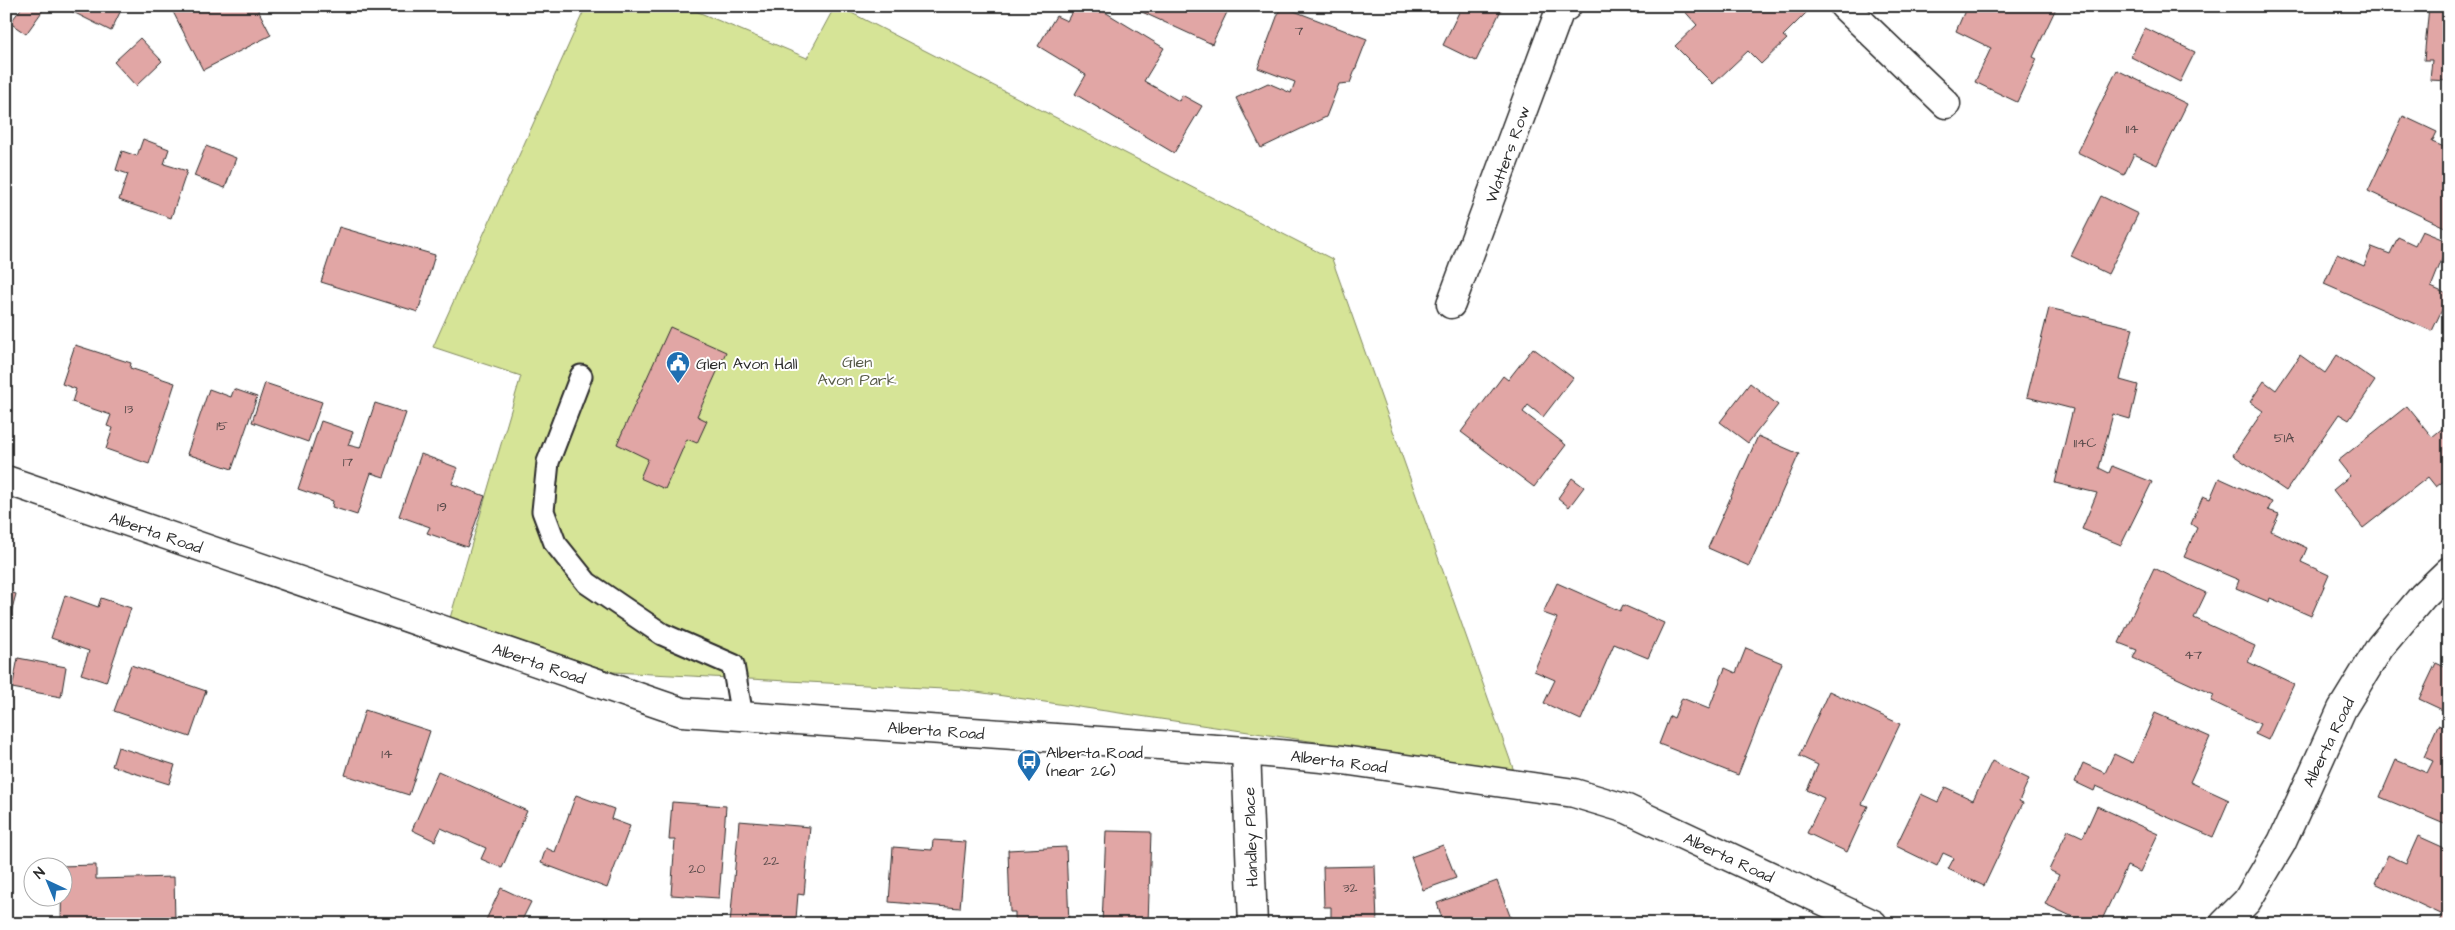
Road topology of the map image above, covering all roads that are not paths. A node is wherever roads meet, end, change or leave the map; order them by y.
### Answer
1 (1567, 6) edge
2 (1844, 6) edge
3 (1946, 104) dead end
4 (1451, 304) dead end
5 (581, 376) dead end
6 (6, 480) edge
7 (2449, 571) edge
8 (742, 716) junction
9 (1246, 751) junction
10 (1253, 924) edge
11 (1873, 924) edge
12 (2224, 924) edge

1 - 4 street, Watters Row
2 - 3 street
5 - 8 lane
6 - 8 street, Alberta Road
7 - 12 street, Alberta Road
8 - 9 street, Alberta Road
9 - 10 street, Handley Place
9 - 11 street, Alberta Road

